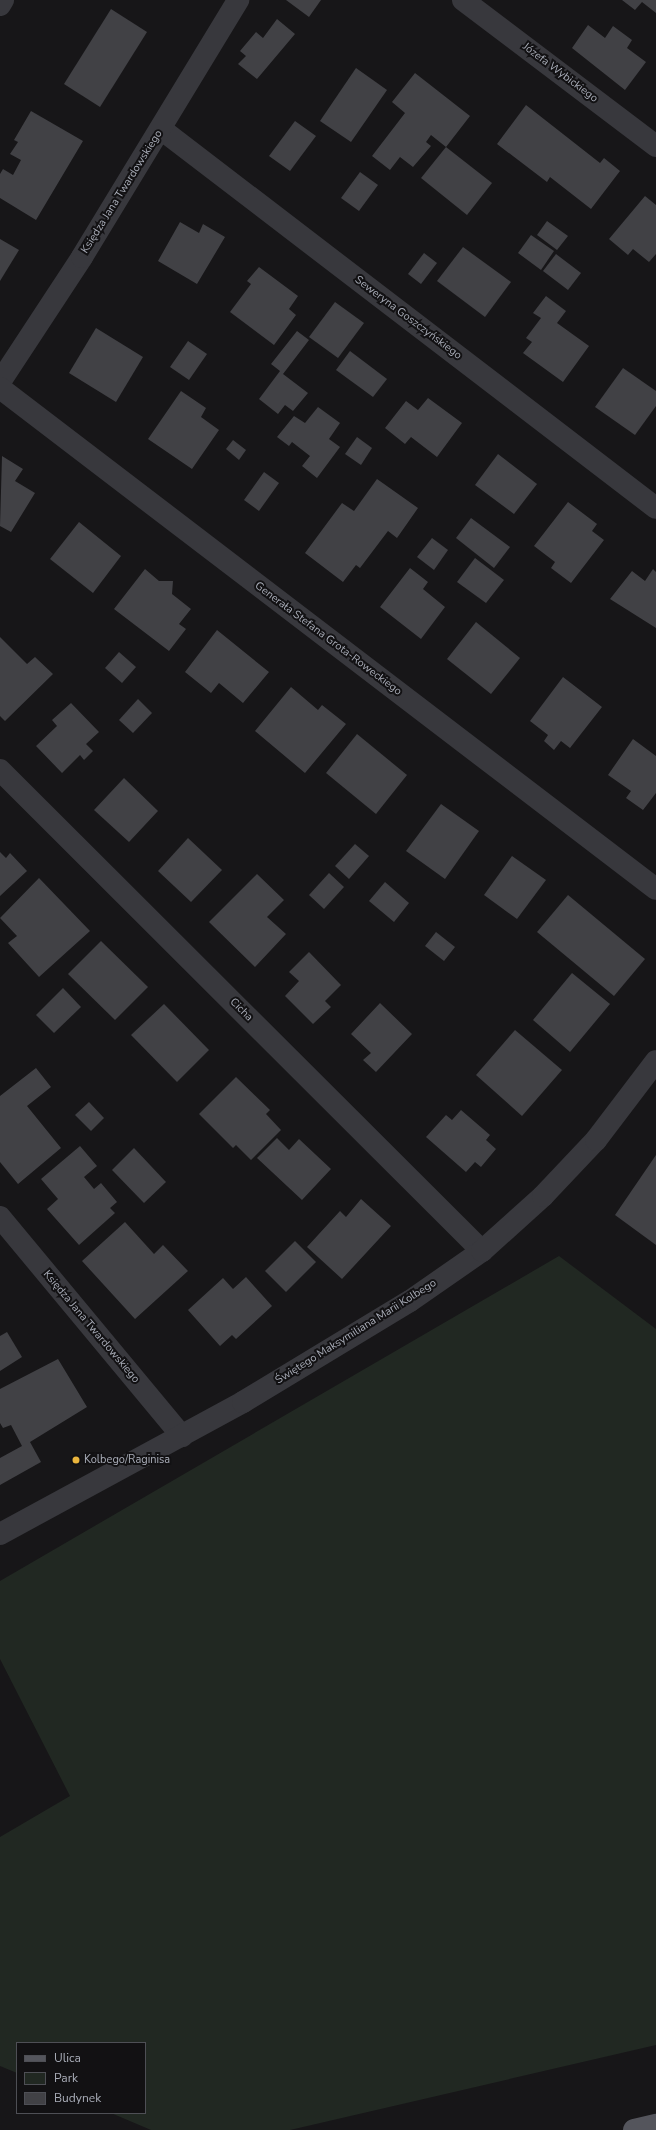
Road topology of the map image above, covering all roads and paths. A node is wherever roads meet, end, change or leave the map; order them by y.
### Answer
1 (3, 0) edge
2 (238, 0) edge
3 (463, 0) edge
4 (0, 5) edge
5 (161, 129) junction
6 (656, 146) edge
7 (0, 382) edge
8 (0, 388) edge
9 (656, 508) edge
10 (0, 770) edge
11 (656, 889) edge
12 (656, 1061) edge
13 (0, 1217) edge
14 (482, 1250) junction
15 (182, 1436) junction
16 (0, 1534) edge
17 (656, 2125) edge
18 (634, 2130) edge

1 - 4 street
2 - 5 street, Księdza Jana Twardowskiego
3 - 6 street, Józefa Wybickiego
5 - 7 street, Księdza Jana Twardowskiego
5 - 9 street, Seweryna Goszczyńskiego
8 - 11 street, Generała Stefana Grota-Roweckiego
10 - 14 street, Cicha
12 - 14 street, Świętego Maksymiliana Marii Kolbego
13 - 15 street, Księdza Jana Twardowskiego
14 - 15 street, Świętego Maksymiliana Marii Kolbego
15 - 16 street, Świętego Maksymiliana Marii Kolbego
17 - 18 main road

